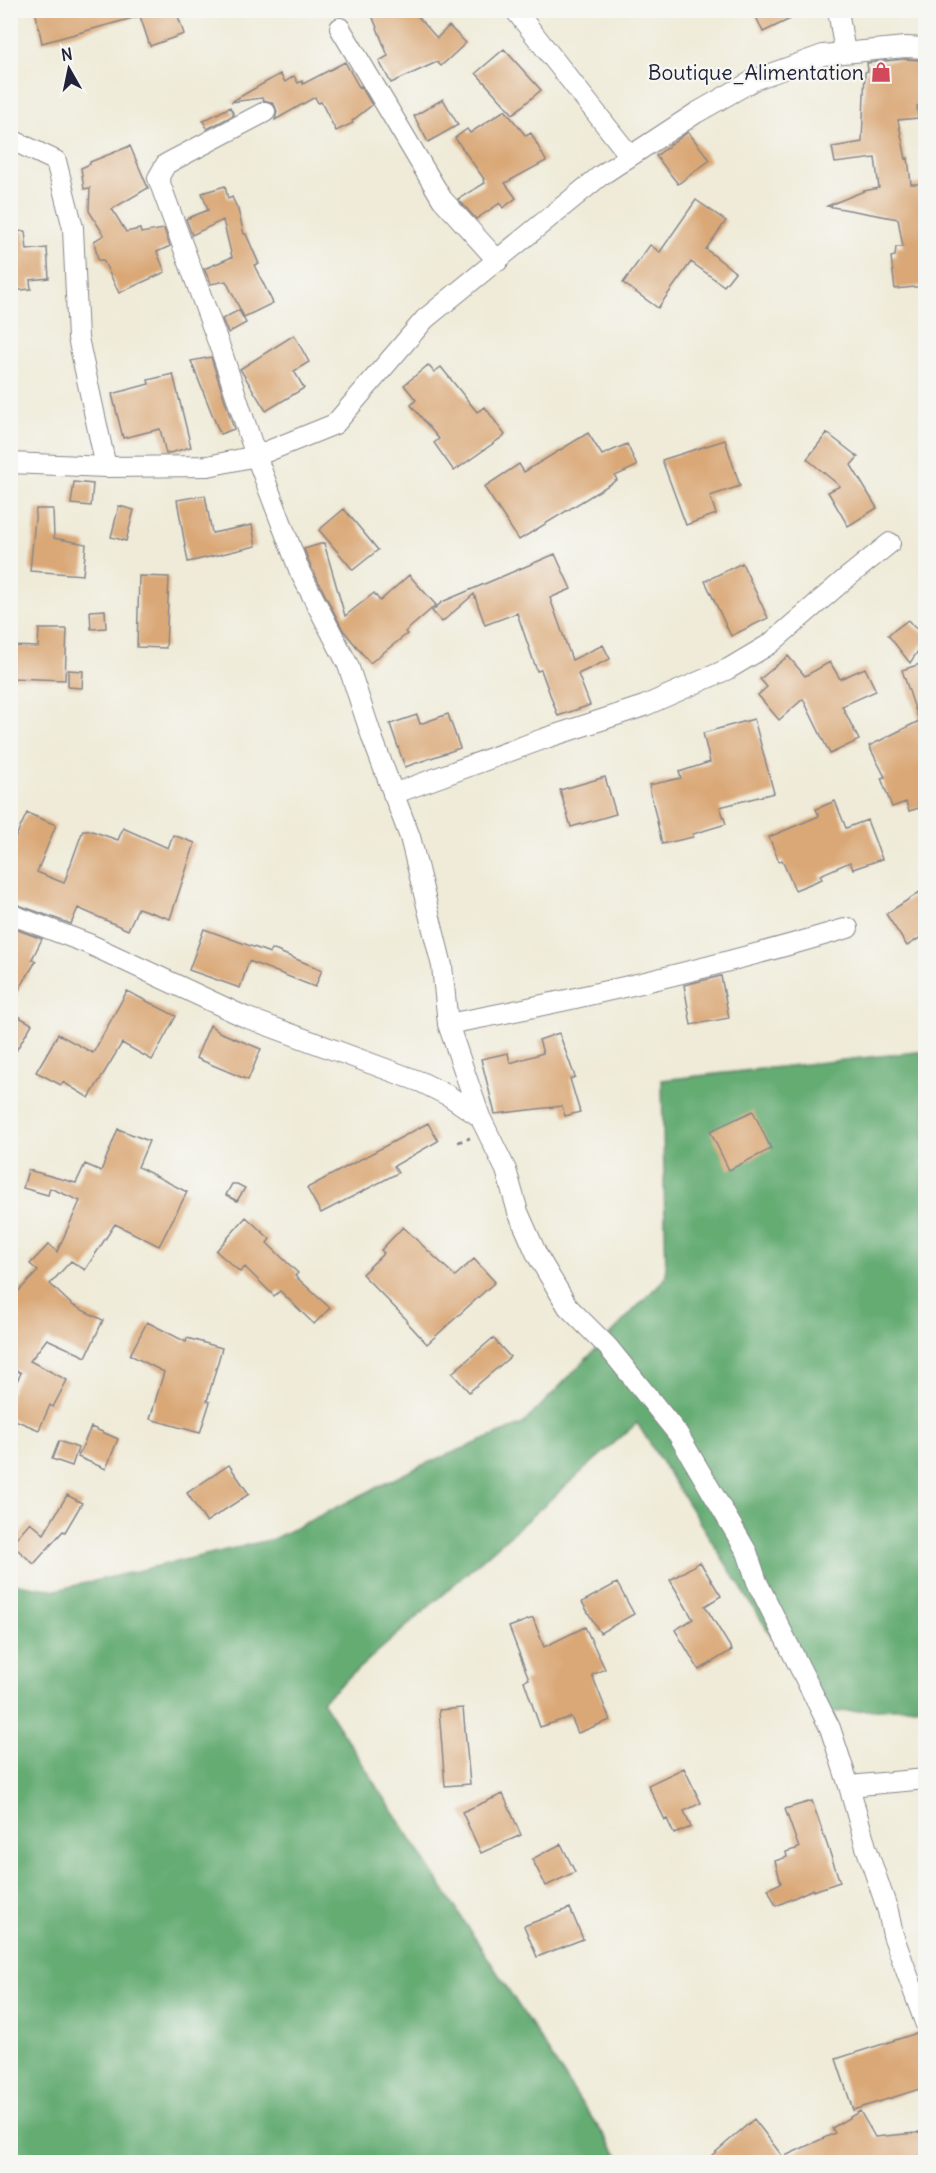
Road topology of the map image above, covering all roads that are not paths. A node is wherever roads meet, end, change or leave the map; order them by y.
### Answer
1 (515, 10) edge
2 (838, 10) edge
3 (340, 28) dead end
4 (926, 48) edge
5 (845, 53) junction
6 (266, 112) dead end
7 (10, 139) edge
8 (630, 156) junction
9 (498, 261) junction
10 (256, 456) junction
11 (10, 463) edge
12 (106, 467) junction
13 (890, 543) dead end
14 (393, 794) junction
15 (10, 914) edge
16 (848, 928) dead end
17 (448, 1024) junction
18 (480, 1117) junction
19 (926, 1779) edge
20 (849, 1786) junction
21 (926, 2025) edge

1 - 8 street
2 - 5 street
3 - 9 street
4 - 5 street
5 - 8 street
6 - 10 street
7 - 12 street
8 - 9 street
9 - 10 street
10 - 12 street
10 - 14 street
11 - 12 street
13 - 14 street
14 - 17 street
15 - 18 street
16 - 17 street
17 - 18 street
18 - 20 street
19 - 20 street
20 - 21 street

